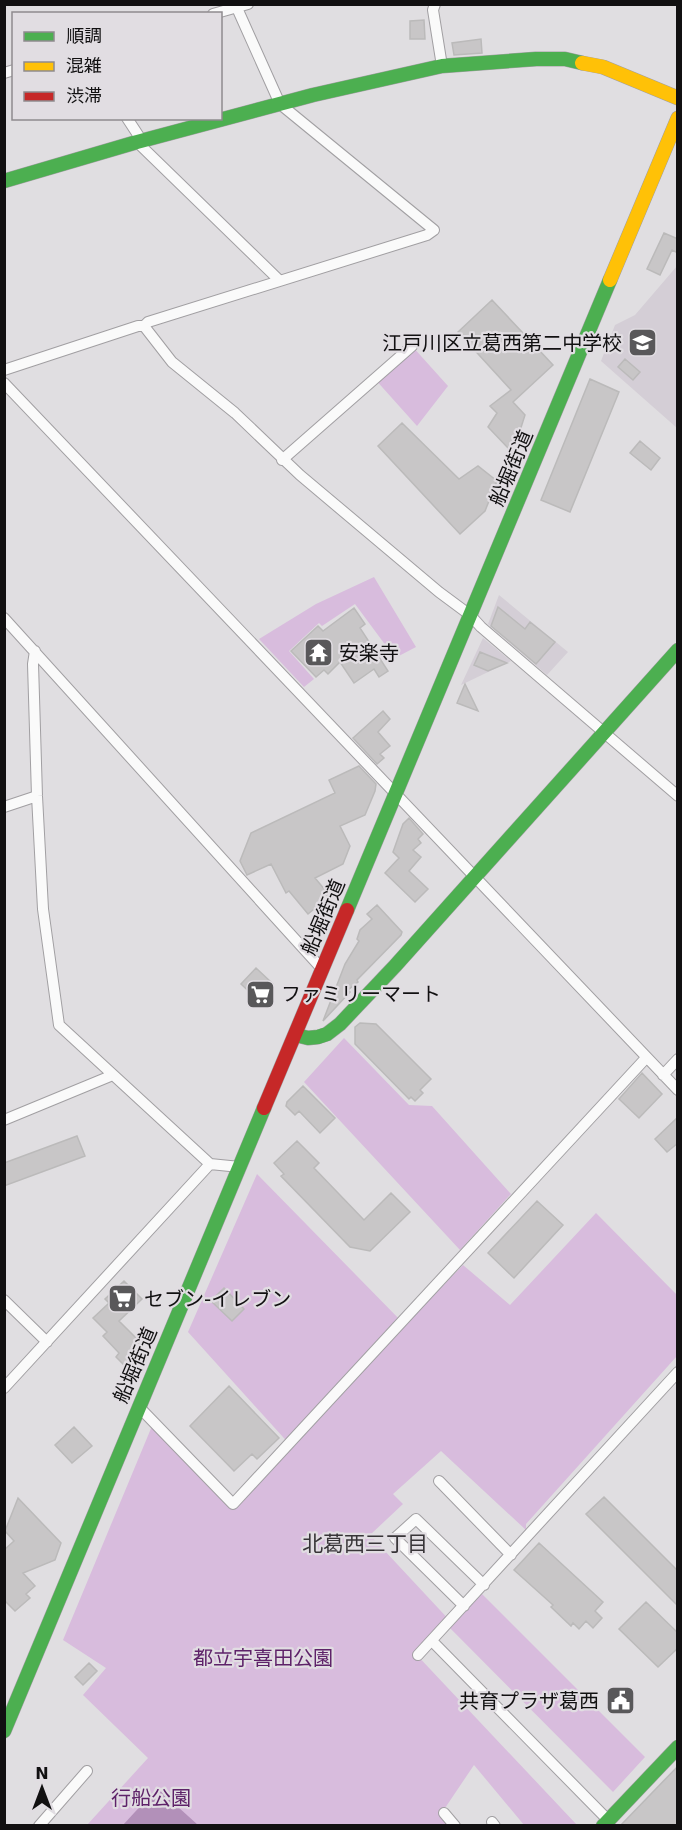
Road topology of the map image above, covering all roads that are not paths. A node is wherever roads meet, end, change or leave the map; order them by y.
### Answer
1 (435, 4) edge
2 (243, 6) edge
3 (220, 12) edge
4 (442, 66) junction
5 (678, 98) edge
6 (280, 104) junction
7 (678, 118) edge
8 (222, 119) edge
9 (128, 120) edge
10 (219, 120) edge
11 (140, 141) junction
12 (4, 181) edge
13 (279, 280) junction
14 (144, 326) junction
15 (412, 346) dead end
16 (4, 370) edge
17 (4, 383) edge
18 (282, 460) junction
19 (470, 615) junction
20 (5, 619) edge
21 (678, 650) edge
22 (34, 651) junction
23 (605, 732) junction
24 (395, 794) junction
25 (37, 796) junction
26 (678, 796) edge
27 (4, 807) edge
28 (474, 876) junction
29 (322, 969) junction
30 (296, 1035) junction
31 (646, 1058) junction
32 (678, 1059) edge
33 (113, 1075) junction
34 (663, 1075) junction
35 (678, 1090) edge
36 (4, 1120) edge
37 (210, 1164) junction
38 (240, 1167) junction
39 (4, 1300) edge
40 (47, 1342) junction
41 (677, 1375) edge
42 (4, 1388) edge
43 (139, 1407) junction
44 (439, 1481) dead end
45 (511, 1555) junction
46 (484, 1585) junction
47 (464, 1606) junction
48 (432, 1641) junction
49 (418, 1655) dead end
50 (4, 1731) edge
51 (678, 1747) edge
52 (87, 1771) dead end
53 (444, 1813) dead end
54 (605, 1823) edge
55 (39, 1826) edge
56 (455, 1826) edge

1 - 4 street
2 - 3 street
2 - 6 street
4 - 5 main road
4 - 6 main road
6 - 8 main road
6 - 13 street
7 - 19 main road, 船堀街道
9 - 11 street
10 - 11 main road
11 - 12 main road
11 - 13 street
13 - 14 street
14 - 16 street
14 - 18 street
15 - 18 street
17 - 24 street
18 - 19 street
19 - 23 street
19 - 24 main road, 船堀街道
20 - 22 street
21 - 23 main road
22 - 25 street
22 - 29 street
23 - 26 street
23 - 28 main road
24 - 28 street
24 - 29 main road, 船堀街道
25 - 27 street
25 - 33 street
28 - 30 main road
28 - 31 street
29 - 30 main road, 船堀街道
30 - 38 main road, 船堀街道
31 - 34 street
31 - 43 street
32 - 34 street
33 - 36 street
33 - 37 street
34 - 35 street
37 - 38 street
37 - 40 street
38 - 43 main road, 船堀街道
39 - 40 street
40 - 42 street
41 - 45 street
43 - 50 main road, 船堀街道
44 - 45 street
45 - 46 street
46 - 47 street
46 - 47 street
47 - 48 street
48 - 49 street
48 - 54 street
51 - 54 main road
52 - 55 street
53 - 56 street

